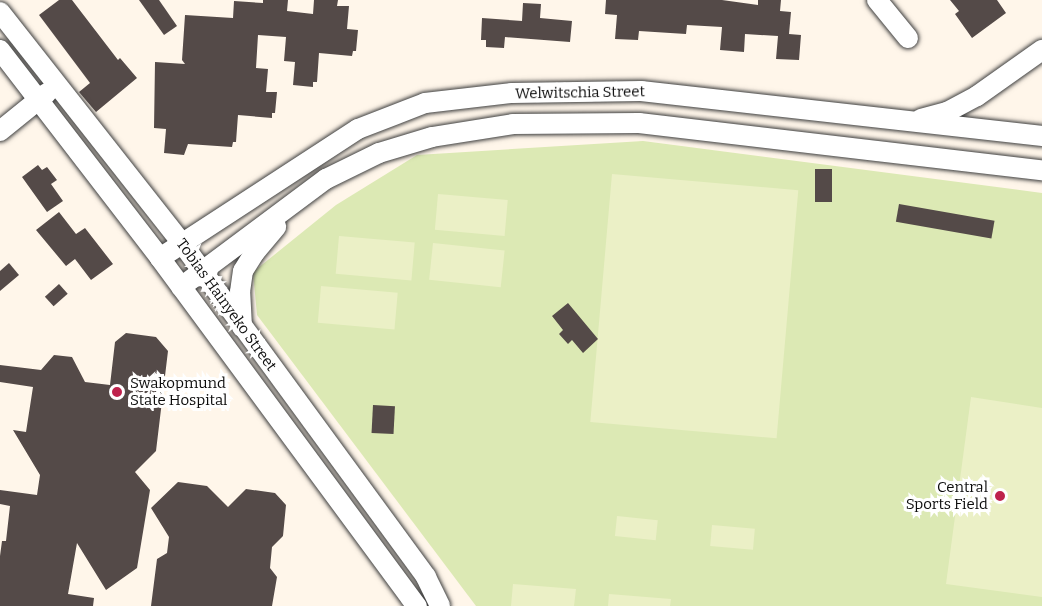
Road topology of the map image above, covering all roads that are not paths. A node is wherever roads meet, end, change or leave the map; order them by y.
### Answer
1 (877, 0) edge
2 (0, 12) edge
3 (908, 38) dead end
4 (0, 50) edge
5 (1042, 50) edge
6 (57, 86) junction
7 (38, 101) junction
8 (907, 122) junction
9 (0, 131) edge
10 (1042, 136) edge
11 (1042, 156) edge
12 (1015, 166) junction
13 (1042, 170) edge
14 (282, 213) junction
15 (181, 242) junction
16 (160, 258) junction
17 (201, 271) junction
18 (181, 287) junction
19 (242, 328) junction
20 (417, 606) edge
21 (440, 606) edge

1 - 3 street
2 - 6 street, Tobias Hainyeko Street
4 - 7 street, Tobias Hainyeko Street
5 - 8 street
6 - 7 street
6 - 15 street, Tobias Hainyeko Street
7 - 9 street
7 - 16 street, Tobias Hainyeko Street
8 - 10 street, Welwitschia Street
8 - 15 street, Welwitschia Street
11 - 12 street
12 - 13 street, Welwitschia Street
12 - 14 street, Welwitschia Street
14 - 17 street, Welwitschia Street
14 - 19 street
15 - 16 street, Welwitschia Street
15 - 17 street, Tobias Hainyeko Street
16 - 18 street, Tobias Hainyeko Street
17 - 18 street, Welwitschia Street
17 - 19 street, Tobias Hainyeko Street
18 - 20 street, Tobias Hainyeko Street
19 - 21 street, Tobias Hainyeko Street

